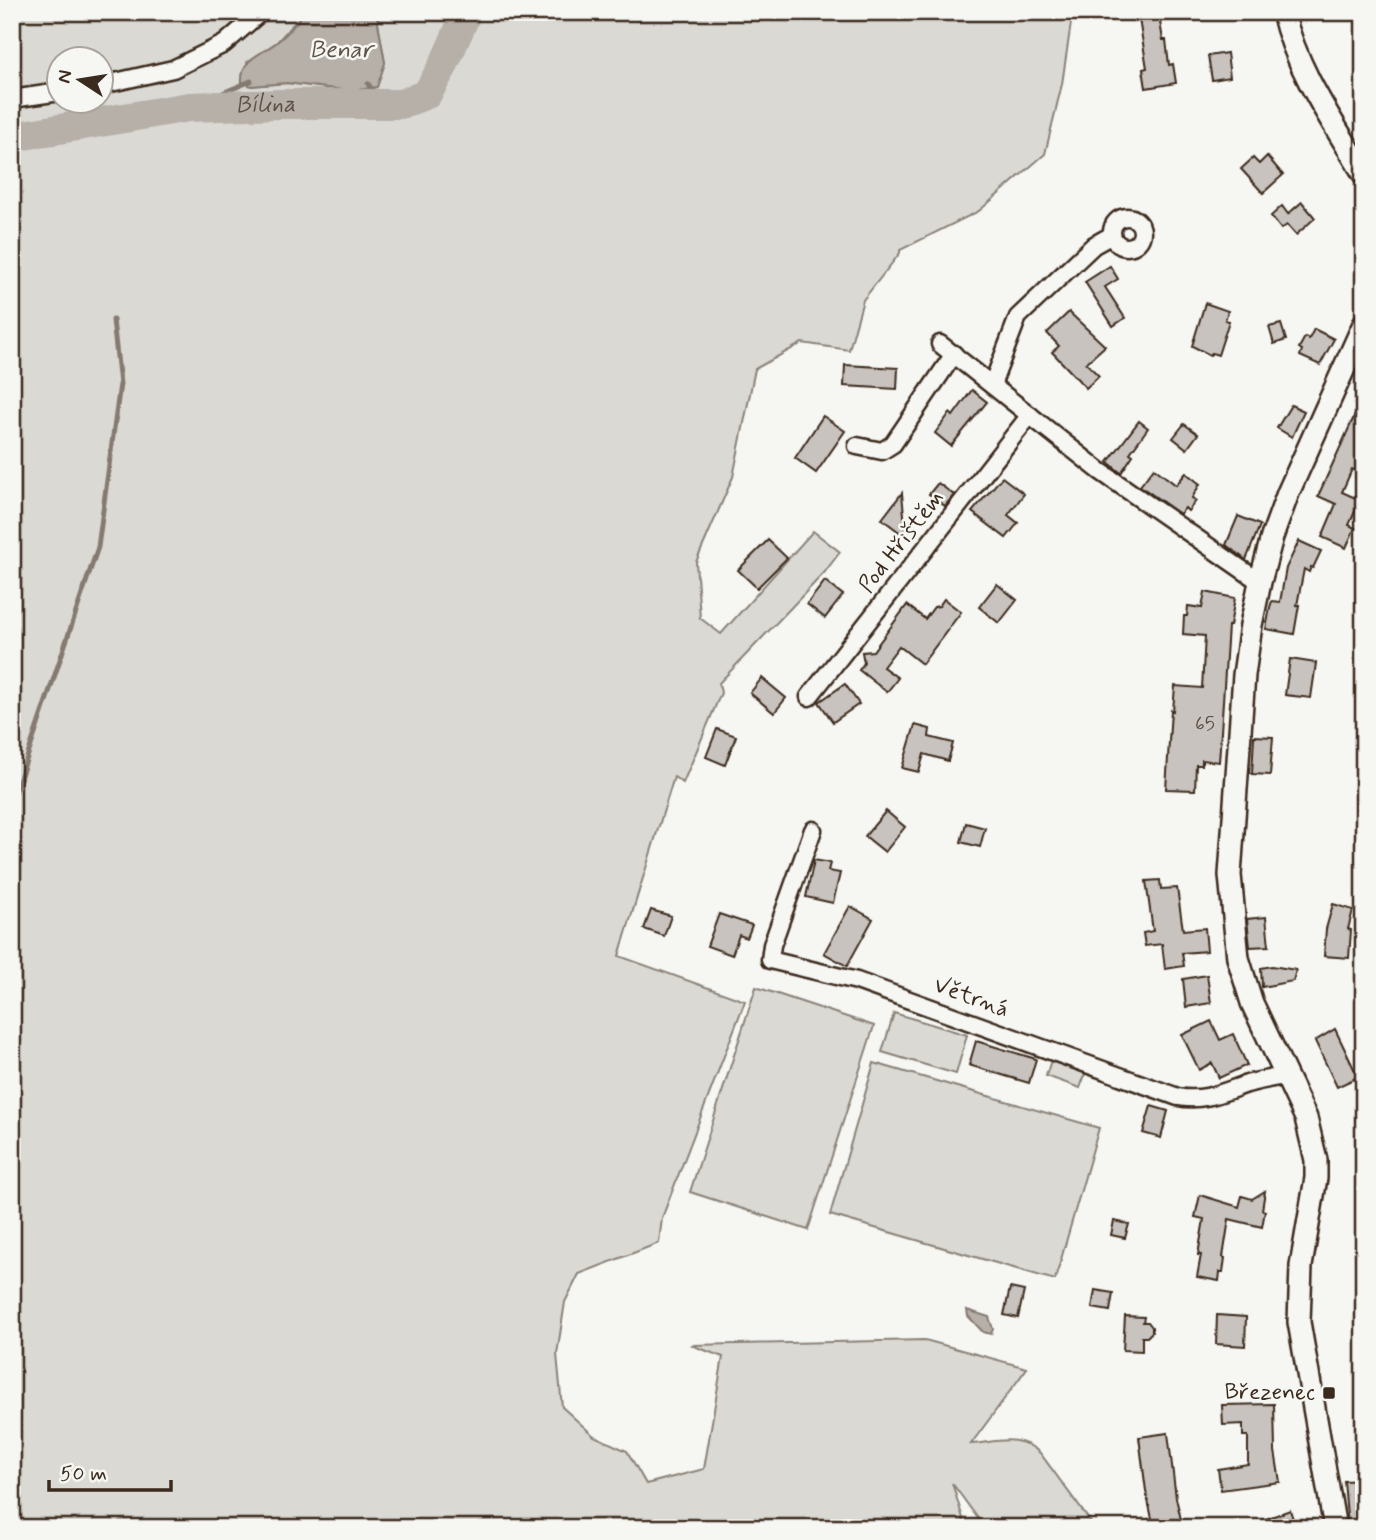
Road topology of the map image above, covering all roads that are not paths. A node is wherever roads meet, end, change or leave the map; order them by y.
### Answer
1 (261, 12) edge
2 (1283, 12) edge
3 (116, 82) edge
4 (46, 94) edge
5 (12, 99) edge
6 (1364, 174) edge
7 (1112, 235) dead end
8 (1364, 324) edge
9 (940, 344) dead end
10 (954, 354) junction
11 (992, 385) junction
12 (1030, 415) junction
13 (857, 446) dead end
14 (1260, 582) junction
15 (809, 697) dead end
16 (813, 830) dead end
17 (1285, 1076) junction
18 (1335, 1528) edge

1 - 3 street
2 - 6 street
4 - 5 street
7 - 11 street
8 - 14 street
9 - 10 street
10 - 11 street
10 - 13 street
11 - 12 street
12 - 14 street
12 - 15 street, Pod Hřištěm
14 - 17 street
16 - 17 street, Větrná
17 - 18 street

